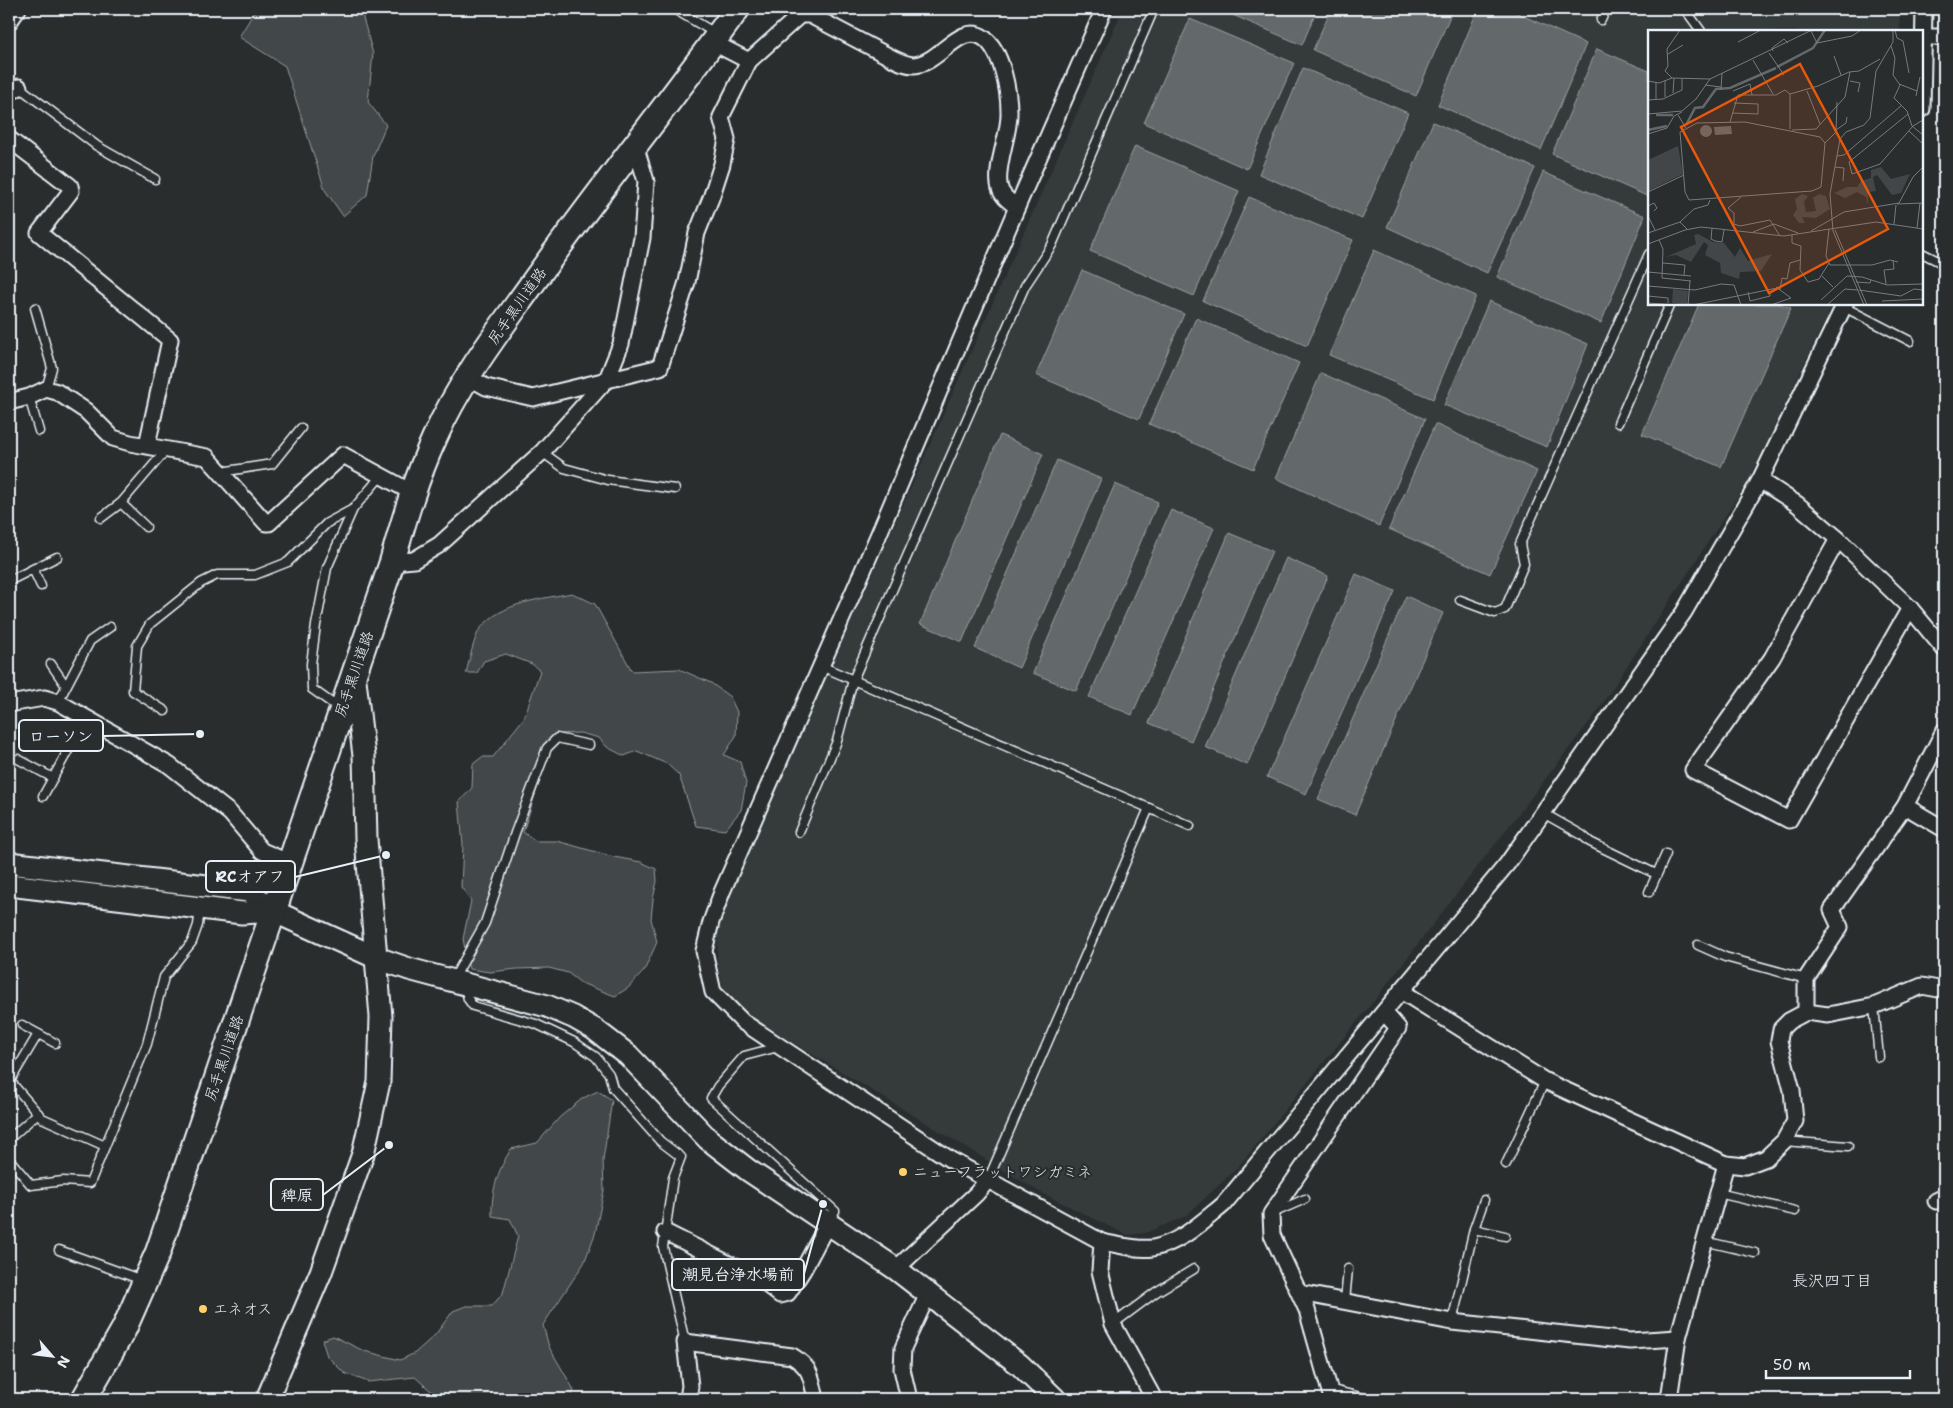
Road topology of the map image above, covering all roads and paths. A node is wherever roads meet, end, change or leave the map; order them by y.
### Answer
1 (674, 9) edge
2 (737, 9) edge
3 (1104, 9) edge
4 (1154, 9) edge
5 (1606, 9) edge
6 (1685, 9) edge
7 (1924, 9) edge
8 (1601, 20) dead end
9 (1699, 30) edge
10 (1944, 36) edge
11 (1923, 37) joint
12 (715, 38) junction
13 (749, 61) junction
14 (14, 90) edge
15 (9, 139) edge
16 (635, 145) junction
17 (156, 179) dead end
18 (1017, 207) junction
19 (1923, 254) edge
20 (1648, 256) edge
21 (1944, 264) edge
22 (1670, 305) edge
23 (1845, 305) edge
24 (35, 308) dead end
25 (1910, 341) dead end
26 (468, 377) junction
27 (607, 379) junction
28 (46, 389) junction
29 (29, 397) junction
30 (9, 402) edge
31 (1618, 423) dead end
32 (301, 428) dead end
33 (39, 431) dead end
34 (147, 445) junction
35 (167, 449) junction
36 (542, 452) junction
37 (221, 472) junction
38 (380, 476) junction
39 (1760, 480) junction
40 (675, 489) dead end
41 (413, 493) junction
42 (121, 504) junction
43 (353, 508) junction
44 (100, 518) dead end
45 (146, 527) dead end
46 (1838, 539) junction
47 (57, 557) dead end
48 (392, 562) junction
49 (33, 569) junction
50 (9, 581) edge
51 (41, 586) dead end
52 (1460, 600) dead end
53 (1910, 608) junction
54 (110, 627) dead end
55 (1944, 649) edge
56 (51, 664) dead end
57 (821, 666) junction
58 (354, 672) junction
59 (853, 680) junction
60 (66, 686) junction
61 (58, 702) junction
62 (9, 704) edge
63 (342, 710) junction
64 (165, 711) dead end
65 (86, 718) junction
66 (1944, 731) edge
67 (589, 746) dead end
68 (18, 759) dead end
69 (53, 778) junction
70 (43, 796) dead end
71 (1905, 806) junction
72 (1149, 808) junction
73 (1543, 813) junction
74 (1190, 826) dead end
75 (1944, 829) edge
76 (799, 832) dead end
77 (1666, 854) dead end
78 (9, 863) edge
79 (290, 863) junction
80 (1656, 874) junction
81 (9, 885) edge
82 (1649, 892) dead end
83 (201, 907) junction
84 (273, 911) junction
85 (1698, 945) dead end
86 (377, 958) junction
87 (1806, 979) junction
88 (458, 983) junction
89 (1944, 990) edge
90 (1401, 991) junction
91 (1874, 1006) junction
92 (1384, 1012) junction
93 (1806, 1012) junction
94 (22, 1025) dead end
95 (38, 1034) junction
96 (55, 1043) dead end
97 (780, 1046) junction
98 (1879, 1057) dead end
99 (1545, 1081) junction
100 (38, 1114) junction
101 (9, 1139) edge
102 (1784, 1141) junction
103 (105, 1146) junction
104 (1848, 1146) dead end
105 (9, 1159) edge
106 (1506, 1164) dead end
107 (1726, 1164) junction
108 (988, 1180) junction
109 (1718, 1193) junction
110 (1305, 1199) dead end
111 (1484, 1200) dead end
112 (1795, 1211) dead end
113 (1270, 1214) junction
114 (828, 1223) junction
115 (1474, 1229) junction
116 (665, 1232) junction
117 (1505, 1236) dead end
118 (1704, 1241) junction
119 (1102, 1242) junction
120 (59, 1250) dead end
121 (1755, 1253) dead end
122 (896, 1269) junction
123 (1194, 1269) dead end
124 (1348, 1269) dead end
125 (146, 1282) junction
126 (1300, 1293) junction
127 (928, 1294) junction
128 (1345, 1301) junction
129 (1452, 1322) junction
130 (1113, 1324) junction
131 (1678, 1338) junction
132 (685, 1342) junction
133 (1331, 1394) edge
134 (84, 1399) edge
135 (267, 1399) edge
136 (688, 1399) edge
137 (816, 1399) edge
138 (909, 1399) edge
139 (1055, 1399) edge
140 (1154, 1399) edge
141 (1368, 1399) edge
142 (1669, 1399) edge

1 - 12 lane
2 - 12 main road, 尻手黒川道路
3 - 18 street
4 - 59 lane
5 - 8 lane
6 - 9 lane
7 - 11 street
10 - 11 street
12 - 13 street
12 - 16 main road, 尻手黒川道路
13 - 18 street
13 - 27 street
14 - 17 lane
15 - 34 street
16 - 26 main road, 尻手黒川道路
16 - 27 street
18 - 57 street
19 - 21 lane
20 - 52 lane
22 - 31 lane
23 - 25 lane
23 - 39 street
24 - 28 lane
26 - 27 street
26 - 41 main road, 尻手黒川道路
27 - 36 street
28 - 29 street
28 - 34 street
29 - 30 street
29 - 33 lane
32 - 37 lane
34 - 35 street
35 - 37 street
35 - 42 lane
36 - 40 lane
36 - 48 street
37 - 38 street
38 - 41 street
38 - 43 lane
39 - 46 street
39 - 73 street
41 - 48 main road, 尻手黒川道路
42 - 44 lane
42 - 45 lane
43 - 63 lane
43 - 64 lane
46 - 53 street
46 - 53 street
47 - 49 lane
48 - 58 main road, 尻手黒川道路
49 - 50 lane
49 - 51 lane
53 - 55 street
54 - 60 lane
56 - 60 lane
57 - 59 lane
57 - 97 street
58 - 63 main road, 尻手黒川道路
58 - 86 street
59 - 72 lane
59 - 76 lane
60 - 61 lane
61 - 62 street
61 - 65 street
63 - 79 main road, 尻手黒川道路
65 - 69 lane
65 - 79 street
66 - 71 street
67 - 88 lane
68 - 69 lane
69 - 70 lane
71 - 75 street
71 - 87 street
72 - 74 lane
72 - 108 lane
73 - 80 lane
73 - 90 street
77 - 80 lane
78 - 84 street
79 - 84 main road, 尻手黒川道路
80 - 82 lane
81 - 83 street
83 - 84 street
83 - 103 lane
84 - 86 street
84 - 125 main road, 尻手黒川道路
85 - 87 lane
86 - 88 street
86 - 135 street
87 - 93 street
88 - 114 street
88 - 116 lane
89 - 91 street
90 - 92 street
90 - 99 street
91 - 93 street
91 - 98 lane
92 - 113 street
92 - 119 street
93 - 102 street
94 - 95 lane
95 - 96 lane
95 - 100 lane
97 - 108 street
97 - 114 lane
99 - 106 lane
99 - 107 street
100 - 101 lane
100 - 103 lane
102 - 104 lane
102 - 107 street
103 - 105 lane
107 - 109 street
108 - 119 street
108 - 122 street
109 - 112 lane
109 - 118 street
110 - 113 lane
111 - 115 lane
113 - 126 street
114 - 116 street
114 - 122 street
115 - 117 lane
115 - 129 lane
116 - 132 lane
118 - 121 lane
118 - 131 street
119 - 130 street
120 - 125 lane
122 - 127 street
123 - 130 lane
124 - 128 lane
125 - 134 main road, 尻手黒川道路
126 - 128 street
126 - 133 street
127 - 138 street
127 - 139 street
128 - 129 street
129 - 131 street
130 - 140 street
131 - 142 street
132 - 136 street
132 - 137 street
133 - 141 lane

